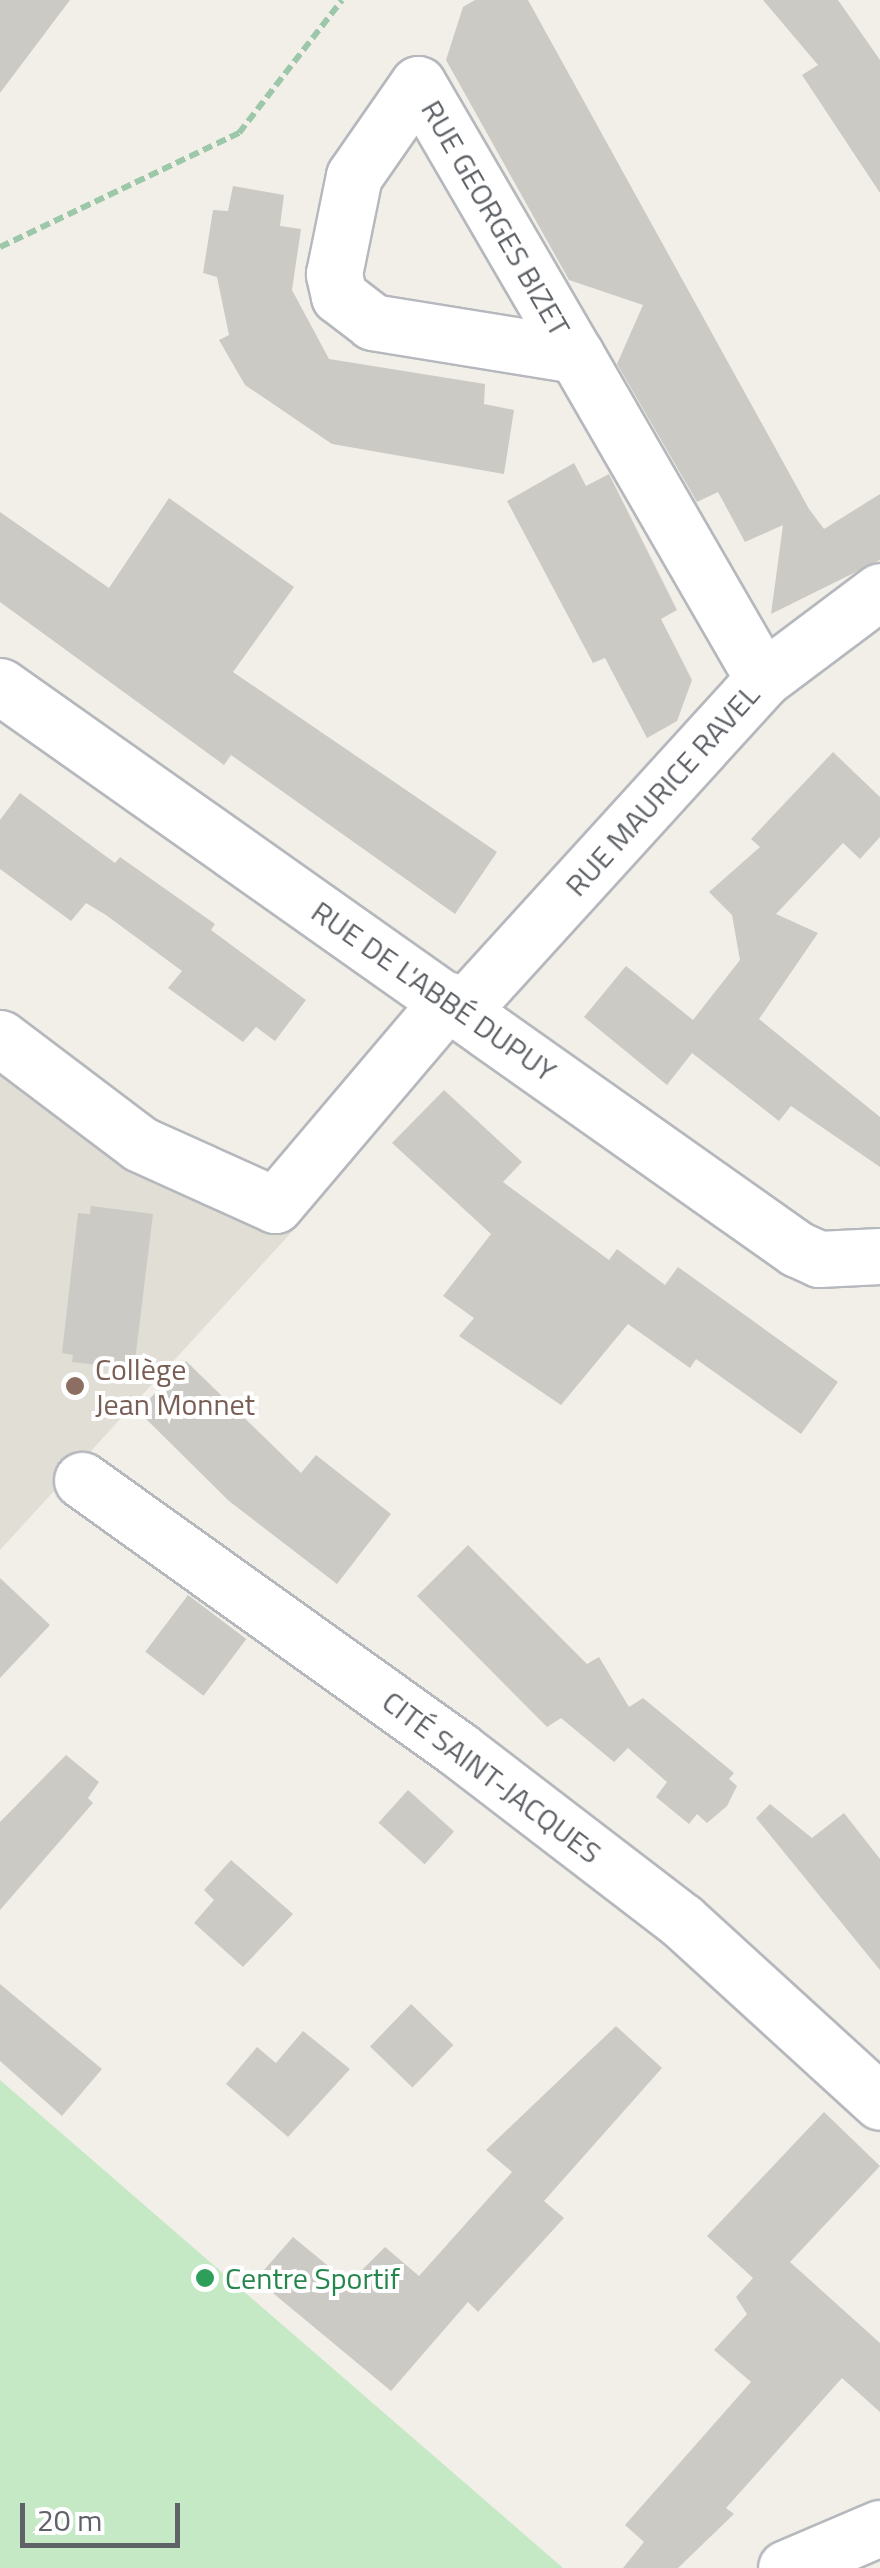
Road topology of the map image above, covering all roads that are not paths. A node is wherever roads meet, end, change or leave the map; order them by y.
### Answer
1 (576, 355) junction
2 (880, 590) edge
3 (763, 679) junction
4 (0, 686) edge
5 (455, 1005) junction
6 (0, 1038) edge
7 (880, 1256) edge
8 (82, 1480) dead end
9 (880, 2102) edge
10 (880, 2528) edge
11 (786, 2568) edge

1 - 1 street, RUE GEORGES BIZET
1 - 3 street, RUE GEORGES BIZET
2 - 3 street, RUE MAURICE RAVEL
3 - 5 street, RUE MAURICE RAVEL
4 - 5 street, RUE DE L'ABBÉ DUPUY
5 - 6 street, RUE MAURICE RAVEL
5 - 7 street, RUE DE L'ABBÉ DUPUY
8 - 9 street, CITÉ SAINT-JACQUES
10 - 11 street

